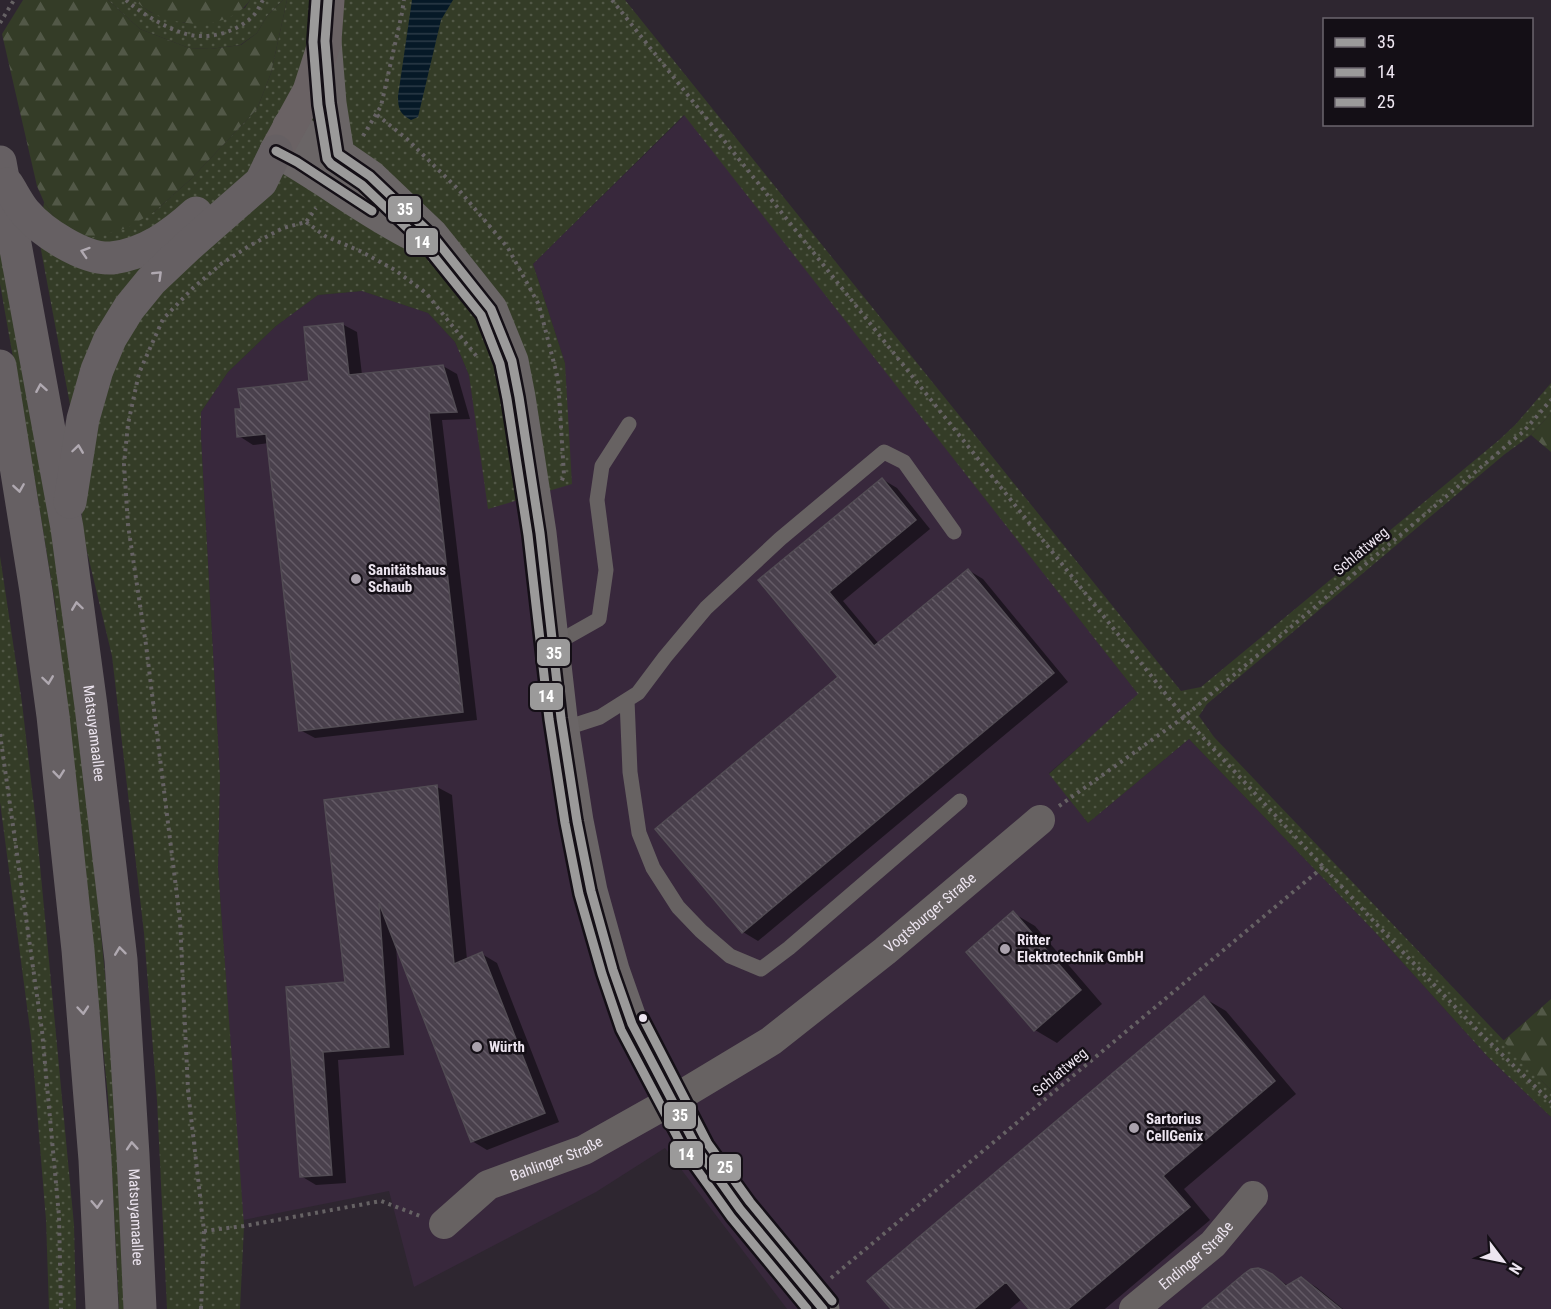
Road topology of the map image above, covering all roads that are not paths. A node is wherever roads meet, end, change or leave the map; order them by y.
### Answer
1 (328, 0) edge
2 (325, 41) junction
3 (283, 138) junction
4 (349, 147) junction
5 (2, 170) edge
6 (442, 249) junction
7 (0, 366) edge
8 (629, 424) dead end
9 (67, 528) junction
10 (954, 532) dead end
11 (553, 645) junction
12 (627, 700) junction
13 (563, 729) junction
14 (960, 801) dead end
15 (1040, 820) road end
16 (673, 1100) junction
17 (1253, 1196) dead end
18 (444, 1224) road end
19 (817, 1302) edge
20 (102, 1309) edge
21 (140, 1309) edge
22 (1134, 1309) edge

1 - 2 main road
2 - 3 main road
2 - 4 street
3 - 4 street
3 -> 5 highway
3 - 6 street
9 -> 3 highway
4 - 6 street
9 -> 5 highway, Matsuyamaallee
6 - 11 street
7 -> 20 highway
8 - 11 lane
21 -> 9 highway, Matsuyamaallee
10 - 12 lane
11 - 13 street
12 - 13 lane
12 - 14 lane
13 - 16 street
15 - 16 street, Vogtsburger Straße
16 - 18 street, Bahlinger Straße
16 - 19 street
17 - 22 street, Endinger Straße

